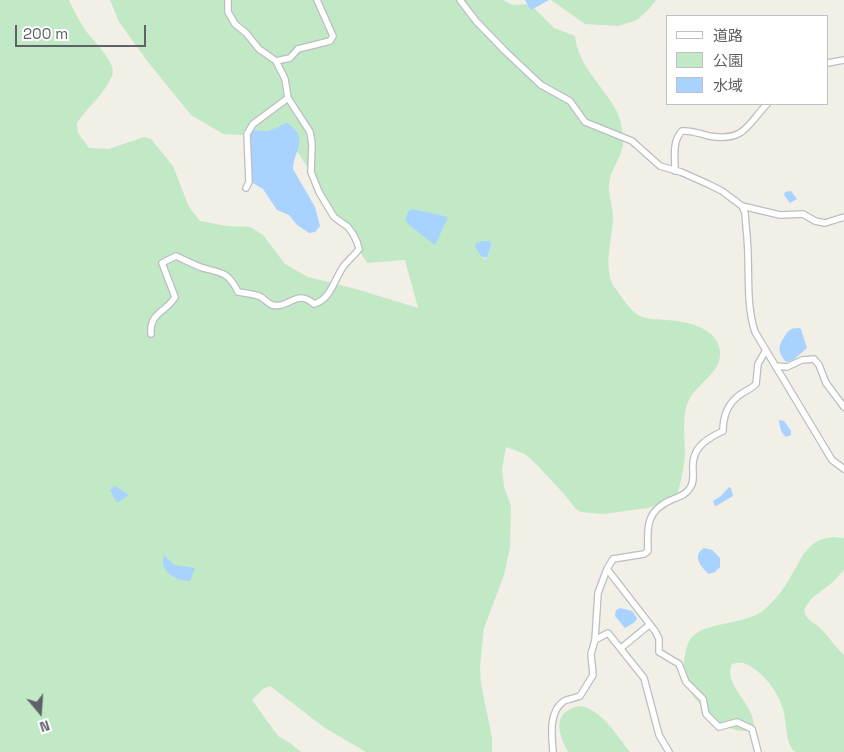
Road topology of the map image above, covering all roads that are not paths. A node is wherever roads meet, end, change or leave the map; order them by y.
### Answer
1 (228, 0) edge
2 (317, 0) edge
3 (460, 0) edge
4 (844, 60) edge
5 (276, 61) junction
6 (829, 63) edge
7 (288, 98) junction
8 (766, 105) edge
9 (675, 171) junction
10 (246, 188) dead end
11 (742, 206) junction
12 (844, 217) edge
13 (151, 334) dead end
14 (766, 350) junction
15 (776, 366) junction
16 (844, 407) edge
17 (844, 469) edge
18 (607, 569) junction
19 (649, 625) junction
20 (595, 640) junction
21 (621, 648) junction
22 (553, 752) edge
23 (669, 752) edge
24 (758, 752) edge

1 - 5 street
2 - 5 street
3 - 9 street
4 - 6 street
5 - 7 street
7 - 10 street
7 - 13 street
8 - 9 street
9 - 11 street
11 - 12 street
11 - 14 street
14 - 15 street
14 - 18 street
15 - 16 street
15 - 17 street
18 - 19 street
18 - 20 street
19 - 21 street
19 - 24 street
20 - 21 street
20 - 22 street
21 - 23 street

